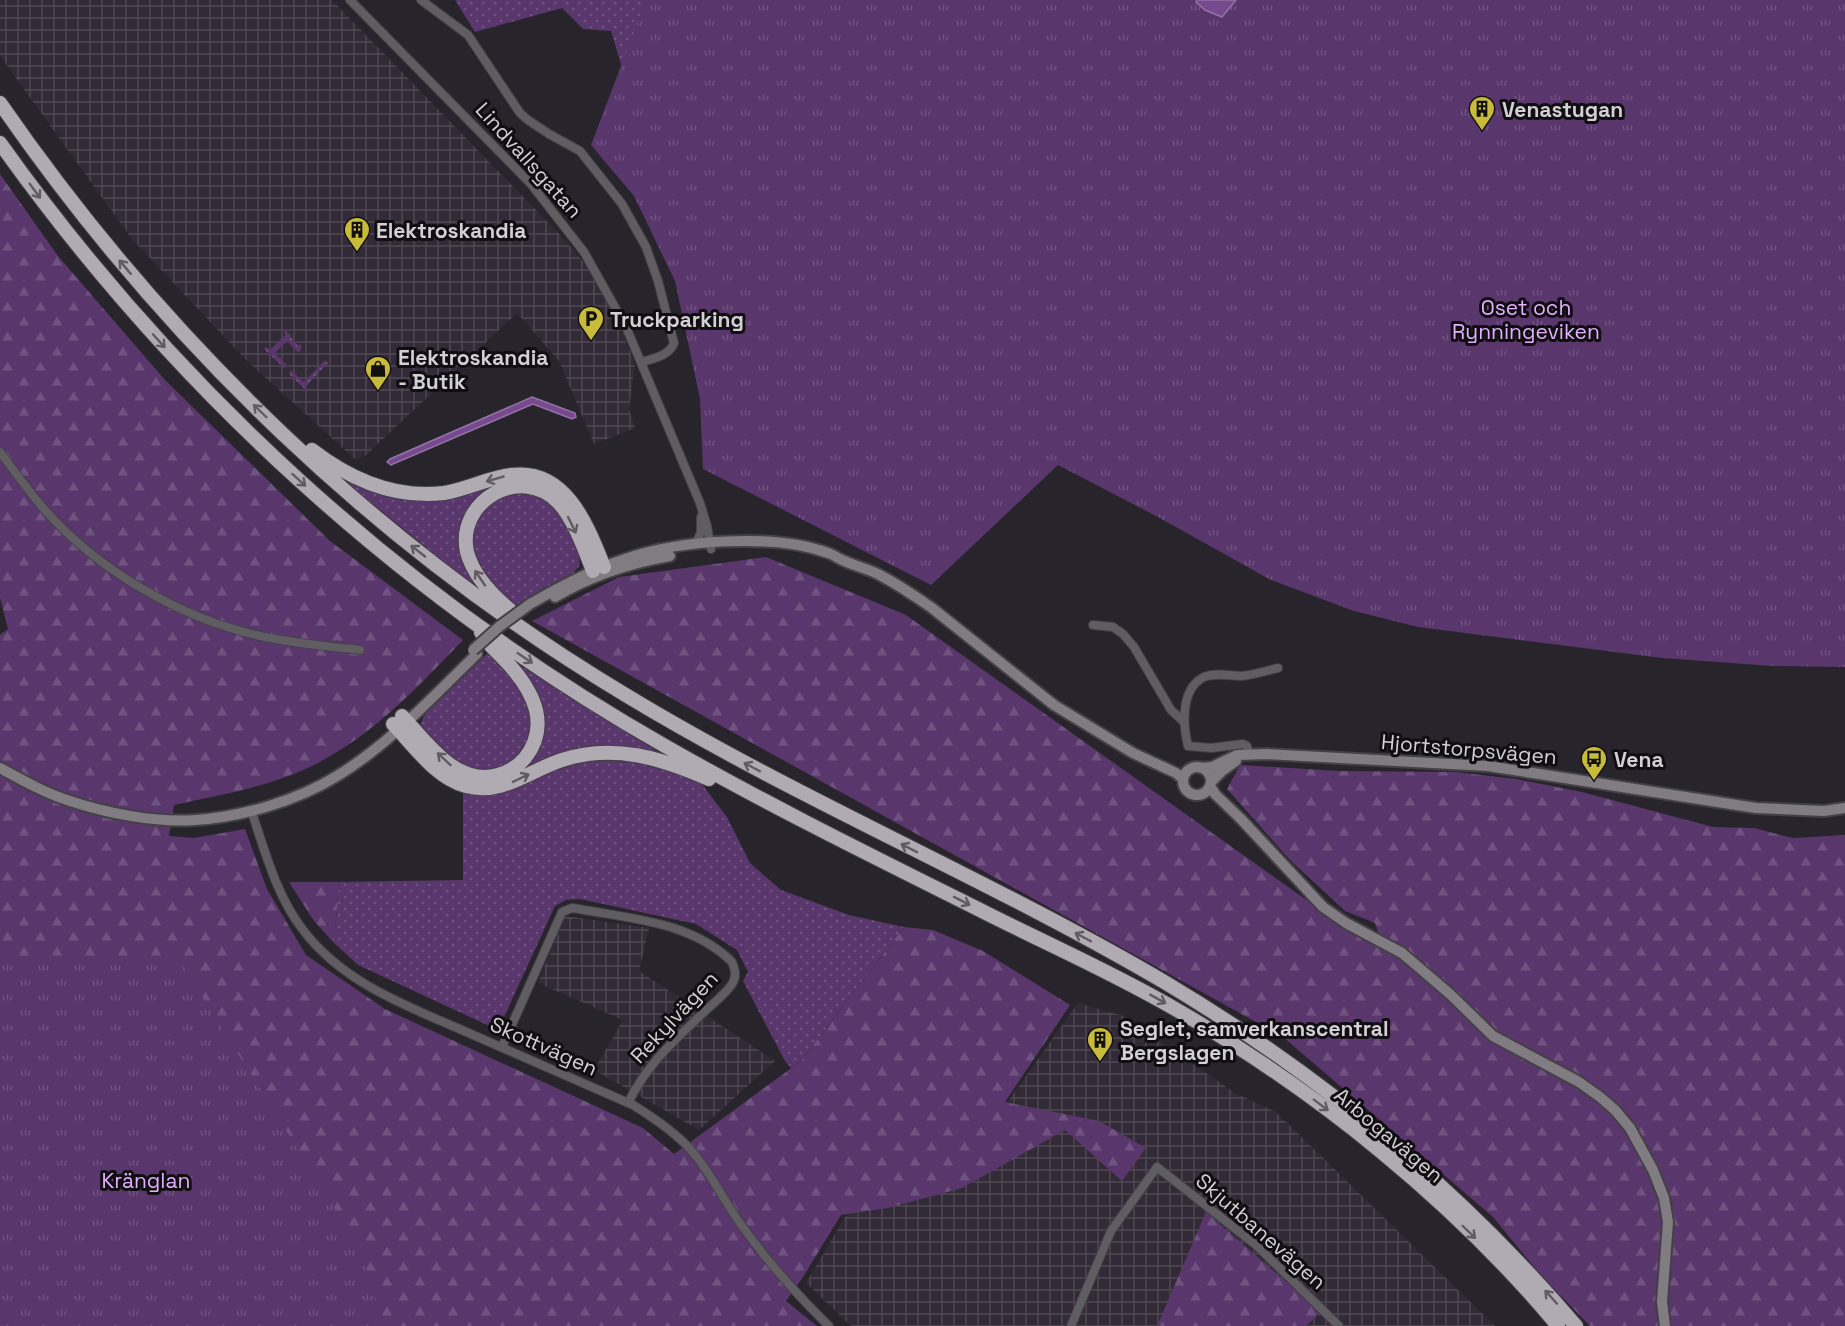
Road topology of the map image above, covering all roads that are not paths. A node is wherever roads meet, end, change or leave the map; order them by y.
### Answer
1 (350, 0) edge
2 (422, 0) edge
3 (0, 103) edge
4 (0, 143) edge
5 (642, 362) junction
6 (299, 449) junction
7 (0, 452) edge
8 (700, 503) junction
9 (696, 544) junction
10 (710, 546) junction
11 (600, 572) junction
12 (516, 623) junction
13 (477, 625) junction
14 (1093, 625) dead end
15 (360, 650) dead end
16 (1278, 668) dead end
17 (1184, 722) junction
18 (400, 723) junction
19 (1249, 755) junction
20 (1145, 759) junction
21 (0, 768) edge
22 (1197, 768) junction
23 (1183, 779) junction
24 (1211, 784) junction
25 (1196, 795) junction
26 (1845, 808) edge
27 (252, 810) junction
28 (1241, 819) junction
29 (837, 836) junction
30 (502, 1047) junction
31 (628, 1103) junction
32 (829, 1326) edge
33 (1071, 1326) edge
34 (1339, 1326) edge
35 (1558, 1326) edge
36 (1576, 1326) edge
37 (1665, 1326) edge

1 - 5 street, Lindvallsgatan
2 - 5 street
6 -> 3 highway, Arbogavägen
4 -> 13 highway
5 - 8 street, Lindvallsgatan
11 -> 6 highway
12 -> 6 highway, Arbogavägen
7 - 15 street
8 - 9 street, Lindvallsgatan
8 - 10 street, Lindvallsgatan
9 - 10 street
9 - 11 street
10 - 11 street
10 - 20 street
12 -> 11 highway
11 - 18 street
36 -> 12 highway, Arbogavägen
13 -> 18 highway
13 -> 29 highway
14 - 17 street
16 - 17 street
17 - 19 street
18 - 27 street
18 -> 29 highway
19 - 22 street
19 - 24 street
19 - 26 street, Hjortstorpsvägen
20 - 22 street
20 - 23 street
21 - 27 street
22 - 23 street
22 - 24 street
23 - 25 street
24 - 25 street
24 - 28 street
25 - 28 street
27 - 30 street, Skottvägen
28 - 37 street
29 -> 35 highway, Arbogavägen
30 - 31 street, Skottvägen
30 - 31 street, Rekylvägen
31 - 32 street, Skottvägen
33 - 34 street, Skjutbanevägen

